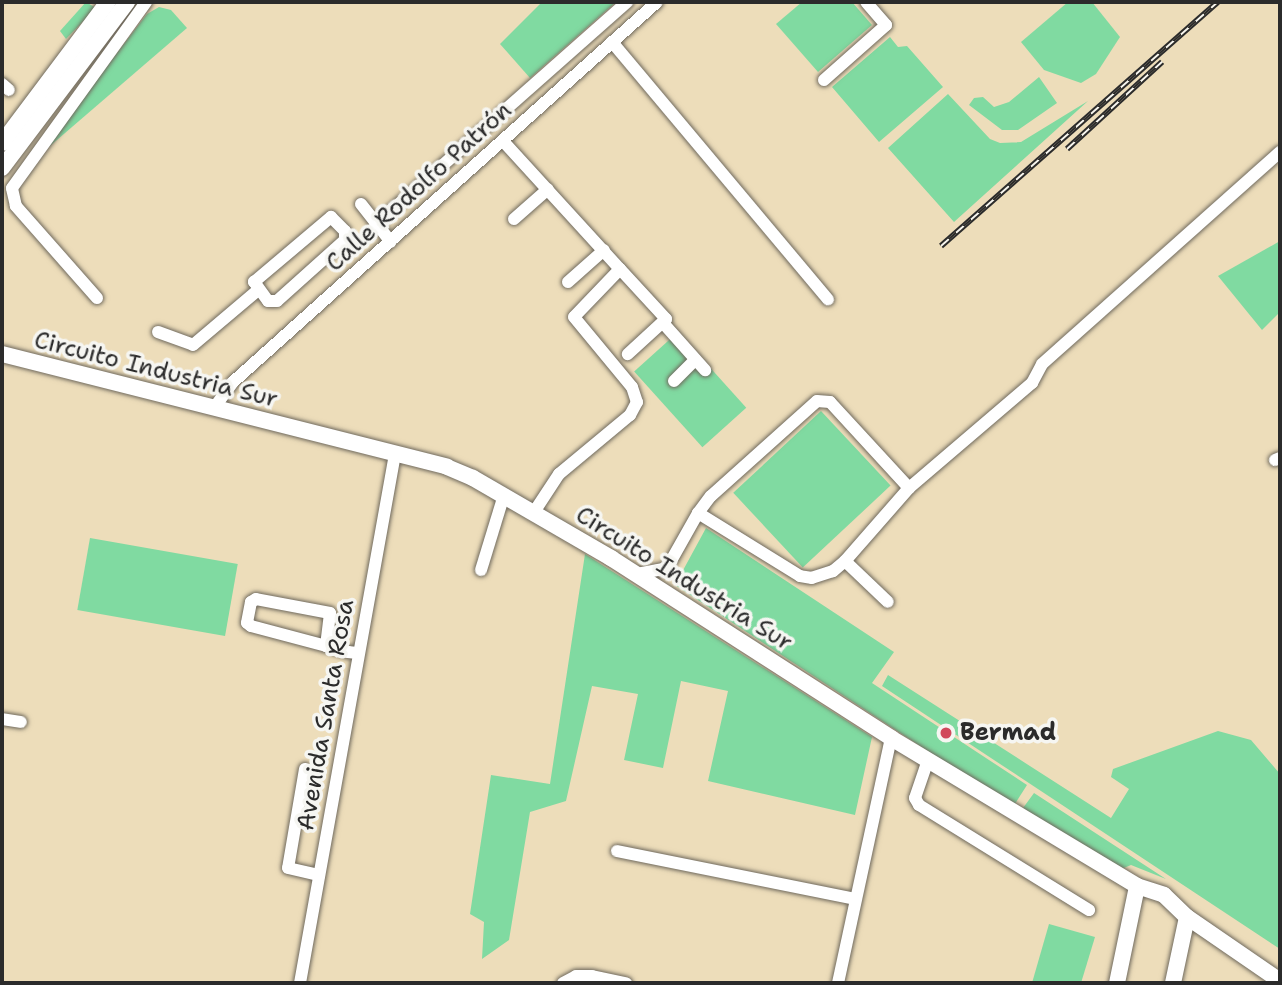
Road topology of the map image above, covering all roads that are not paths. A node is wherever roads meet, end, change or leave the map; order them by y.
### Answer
1 (108, 2) edge
2 (127, 2) edge
3 (146, 2) edge
4 (627, 2) edge
5 (657, 2) edge
6 (866, 2) edge
7 (612, 42) junction
8 (824, 80) dead end
9 (503, 141) junction
10 (2, 143) edge
11 (1280, 152) edge
12 (2, 168) edge
13 (548, 190) junction
14 (361, 204) dead end
15 (514, 219) dead end
16 (375, 225) junction
17 (391, 242) junction
18 (604, 250) junction
19 (620, 269) junction
20 (568, 282) dead end
21 (258, 290) junction
22 (97, 298) dead end
23 (828, 299) dead end
24 (664, 324) junction
25 (158, 332) dead end
26 (2, 354) edge
27 (628, 354) dead end
28 (695, 360) junction
29 (705, 370) dead end
30 (674, 381) dead end
31 (214, 408) junction
32 (395, 454) junction
33 (909, 488) junction
34 (504, 495) junction
35 (534, 512) junction
36 (698, 513) junction
37 (845, 561) junction
38 (481, 570) dead end
39 (637, 574) junction
40 (888, 602) dead end
41 (326, 646) junction
42 (357, 653) junction
43 (2, 719) edge
44 (21, 722) dead end
45 (891, 738) junction
46 (928, 761) junction
47 (305, 769) dead end
48 (617, 851) dead end
49 (320, 875) junction
50 (1137, 886) junction
51 (855, 899) junction
52 (1089, 910) dead end
53 (1187, 917) junction
54 (1280, 981) edge
55 (300, 983) edge
56 (564, 983) edge
57 (626, 983) edge
58 (838, 983) edge
59 (1117, 983) edge
60 (1173, 983) edge

1 - 10 main road
2 - 12 main road
3 - 22 street
4 - 16 street
5 - 7 street, Calle Rodolfo Patrón
6 - 8 street
7 - 9 street, Calle Rodolfo Patrón
7 - 23 street
9 - 13 street
9 - 17 street, Calle Rodolfo Patrón
11 - 33 street
13 - 15 street
13 - 18 street
14 - 16 street
16 - 17 street
17 - 31 street, Calle Rodolfo Patrón
18 - 19 street
18 - 20 street
19 - 24 street
19 - 35 street
21 - 21 street
21 - 25 street
24 - 27 street
24 - 28 street
26 - 31 main road, Circuito Industria Sur
28 - 29 street
28 - 30 street
31 - 32 main road, Circuito Industria Sur
32 - 34 main road, Circuito Industria Sur
32 - 42 street, Avenida Santa Rosa
33 - 36 street
33 - 37 street
34 - 35 main road, Circuito Industria Sur
34 - 38 street
35 - 39 main road, Circuito Industria Sur
36 - 37 street
36 - 39 street
37 - 40 street
39 - 45 main road, Circuito Industria Sur
41 - 41 street
41 - 42 street
42 - 49 street, Avenida Santa Rosa
43 - 44 street
45 - 46 main road, Circuito Industria Sur
45 - 51 street
46 - 50 main road, Circuito Industria Sur
46 - 52 street
47 - 49 street
48 - 51 street
49 - 55 street, Avenida Santa Rosa
50 - 53 main road, Circuito Industria Sur
50 - 59 main road
51 - 58 street
53 - 54 main road, Circuito Industria Sur
53 - 60 main road
56 - 57 street

